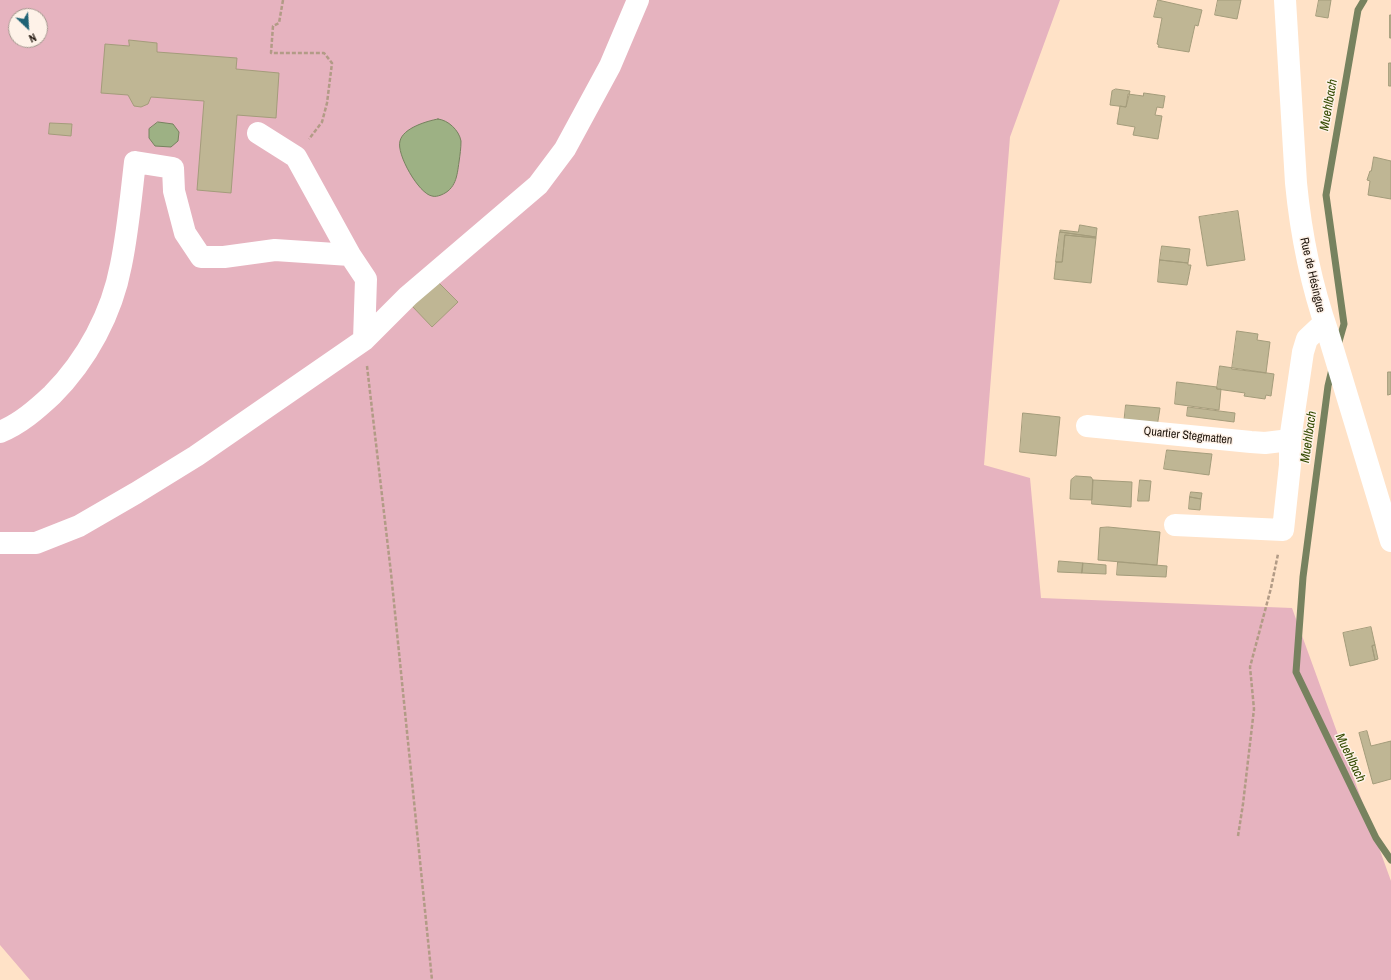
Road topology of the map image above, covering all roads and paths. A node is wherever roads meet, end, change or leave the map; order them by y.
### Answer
1 (283, 0) edge
2 (638, 0) edge
3 (1285, 0) edge
4 (258, 133) dead end
5 (296, 158) junction
6 (350, 255) junction
7 (1326, 328) junction
8 (364, 340) junction
9 (1087, 426) dead end
10 (0, 432) edge
11 (1290, 440) junction
12 (1175, 525) dead end
13 (1283, 530) junction
14 (1391, 541) edge
15 (0, 543) edge
16 (1238, 836) dead end
17 (432, 980) edge

1 - 5 path
2 - 8 street
3 - 7 street, Rue de Hésingue
4 - 5 street
5 - 6 street
6 - 8 street
6 - 10 street
7 - 11 street
7 - 14 street, Rue de Hésingue
8 - 15 street
8 - 17 path
9 - 11 street, Quartier Stegmatten
11 - 13 street
12 - 13 street
13 - 16 path

